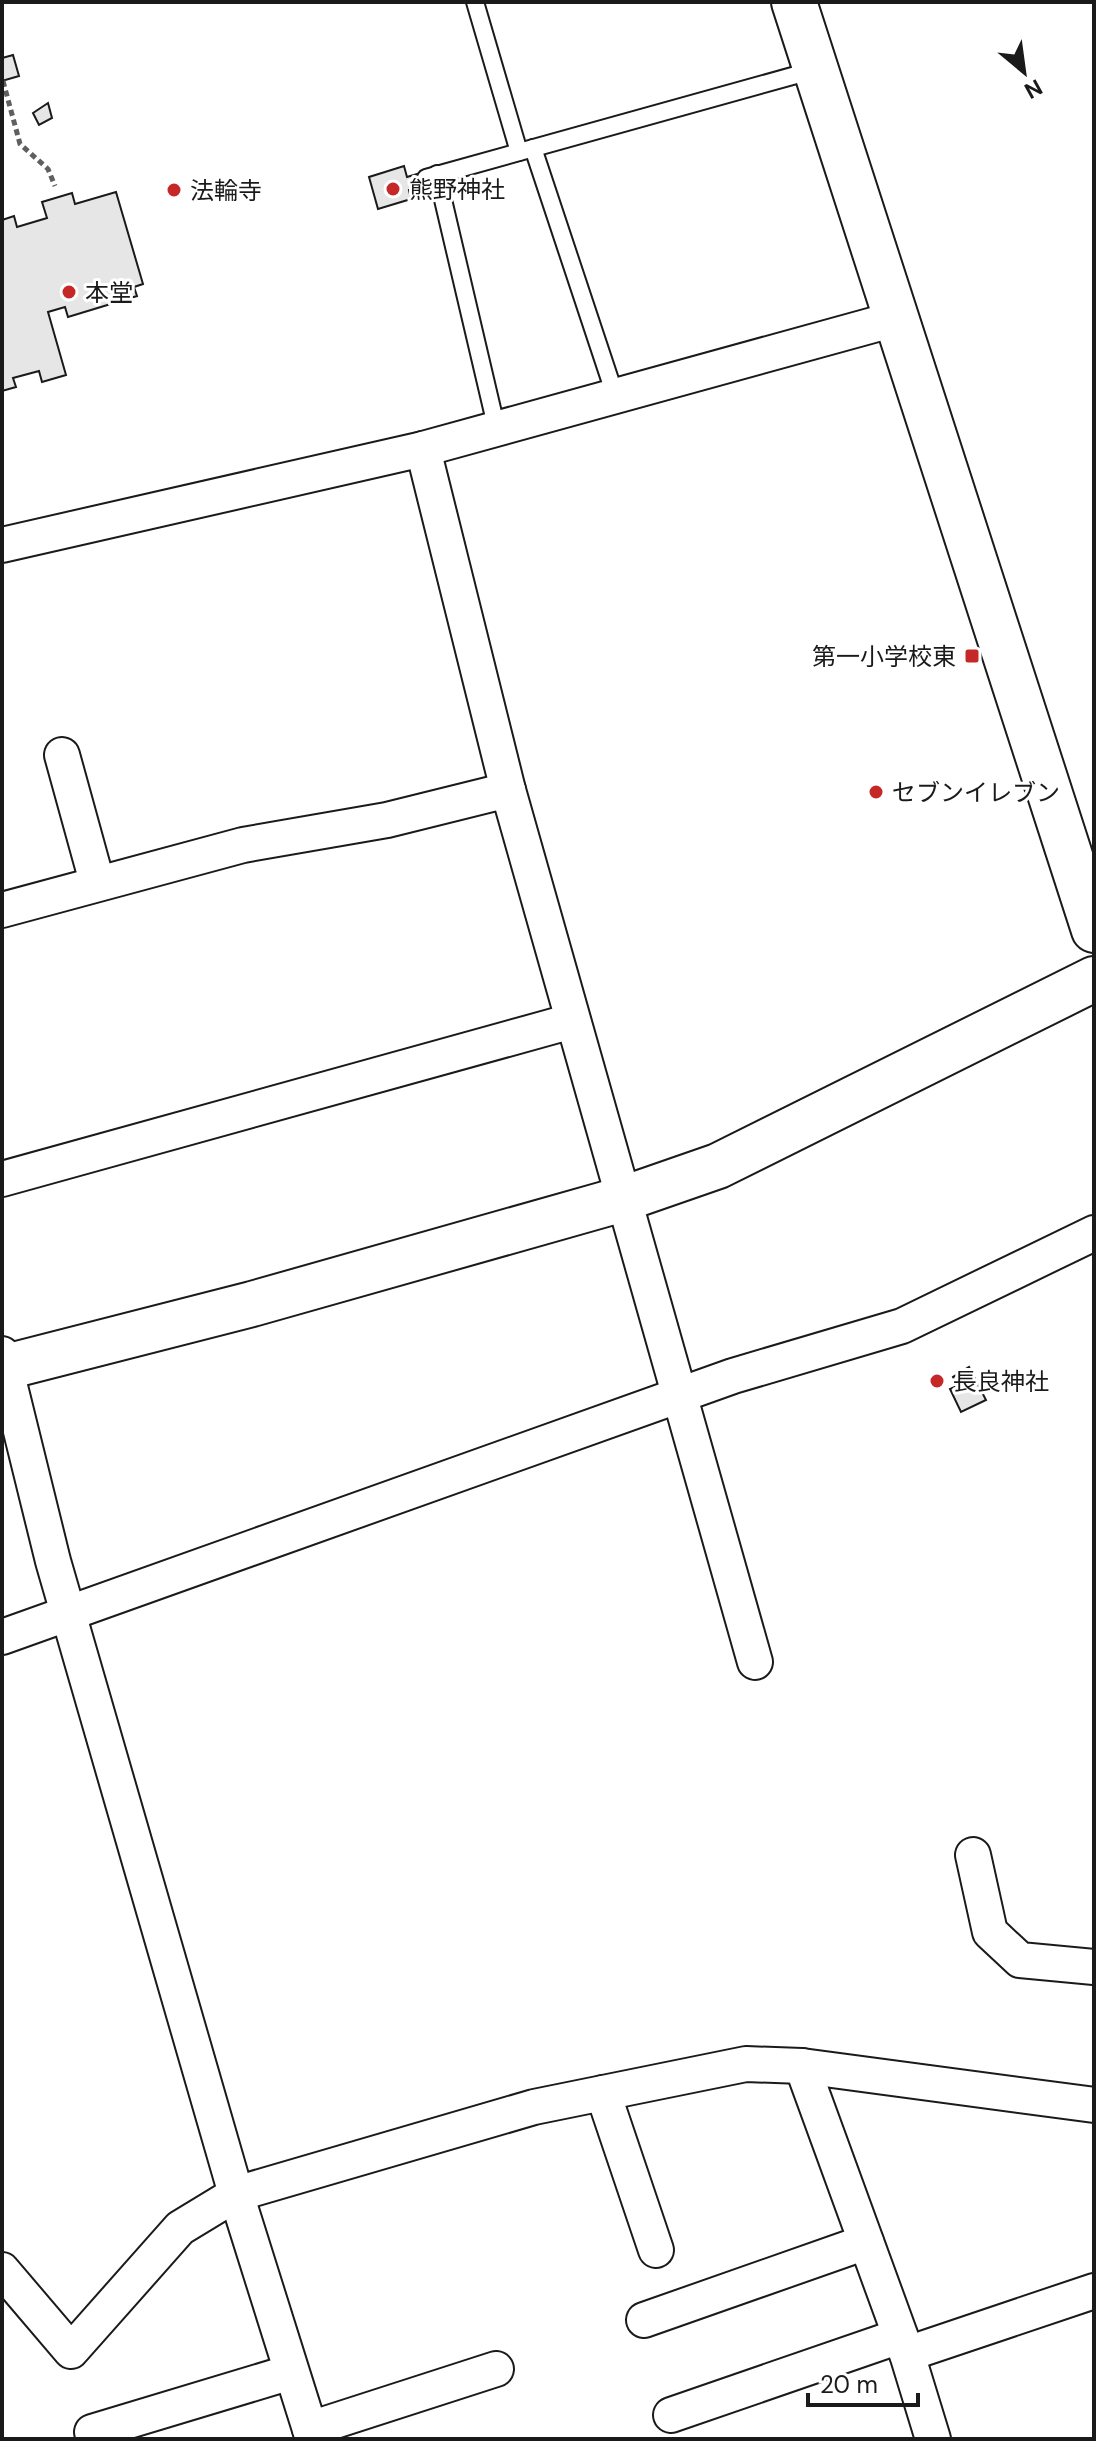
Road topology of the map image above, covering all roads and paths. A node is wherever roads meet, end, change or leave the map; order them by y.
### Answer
1 (475, 2) edge
2 (794, 2) edge
3 (815, 70) junction
4 (3, 81) edge
5 (526, 150) junction
6 (55, 186) dead end
7 (895, 319) junction
8 (616, 398) junction
9 (497, 430) junction
10 (423, 449) junction
11 (2, 545) edge
12 (62, 755) dead end
13 (508, 790) junction
14 (97, 882) junction
15 (2, 910) edge
16 (1094, 930) edge
17 (1094, 979) edge
18 (572, 1021) junction
19 (2, 1179) edge
20 (623, 1199) junction
21 (1094, 1233) edge
22 (3, 1363) edge
23 (679, 1395) junction
24 (68, 1612) junction
25 (2, 1637) edge
26 (755, 1662) dead end
27 (973, 1855) dead end
28 (1094, 1967) edge
29 (802, 2066) junction
30 (603, 2093) junction
31 (1094, 2105) edge
32 (236, 2194) junction
33 (866, 2242) junction
34 (656, 2250) dead end
35 (2, 2270) edge
36 (1094, 2291) edge
37 (644, 2320) dead end
38 (904, 2345) junction
39 (496, 2369) dead end
40 (291, 2372) junction
41 (671, 2415) dead end
42 (92, 2432) dead end
43 (311, 2434) edge
44 (933, 2439) edge

1 - 5 lane
2 - 3 street
3 - 5 lane
3 - 7 street
4 - 6 path
5 - 8 lane
5 - 9 lane
7 - 8 street
7 - 16 street
8 - 9 street
9 - 10 street
10 - 11 street
10 - 13 street
12 - 14 street
13 - 14 street
13 - 18 street
14 - 15 street
17 - 20 street
18 - 19 street
18 - 20 street
20 - 22 street
20 - 23 street
21 - 23 street
22 - 24 street
23 - 24 street
23 - 26 street
24 - 25 street
24 - 32 street
27 - 28 street
29 - 30 street
29 - 31 street
29 - 33 street
30 - 32 street
30 - 34 street
32 - 35 street
32 - 40 street
33 - 37 street
33 - 38 street
36 - 38 street
38 - 41 street
38 - 44 street
39 - 43 street
40 - 42 street
40 - 43 street

